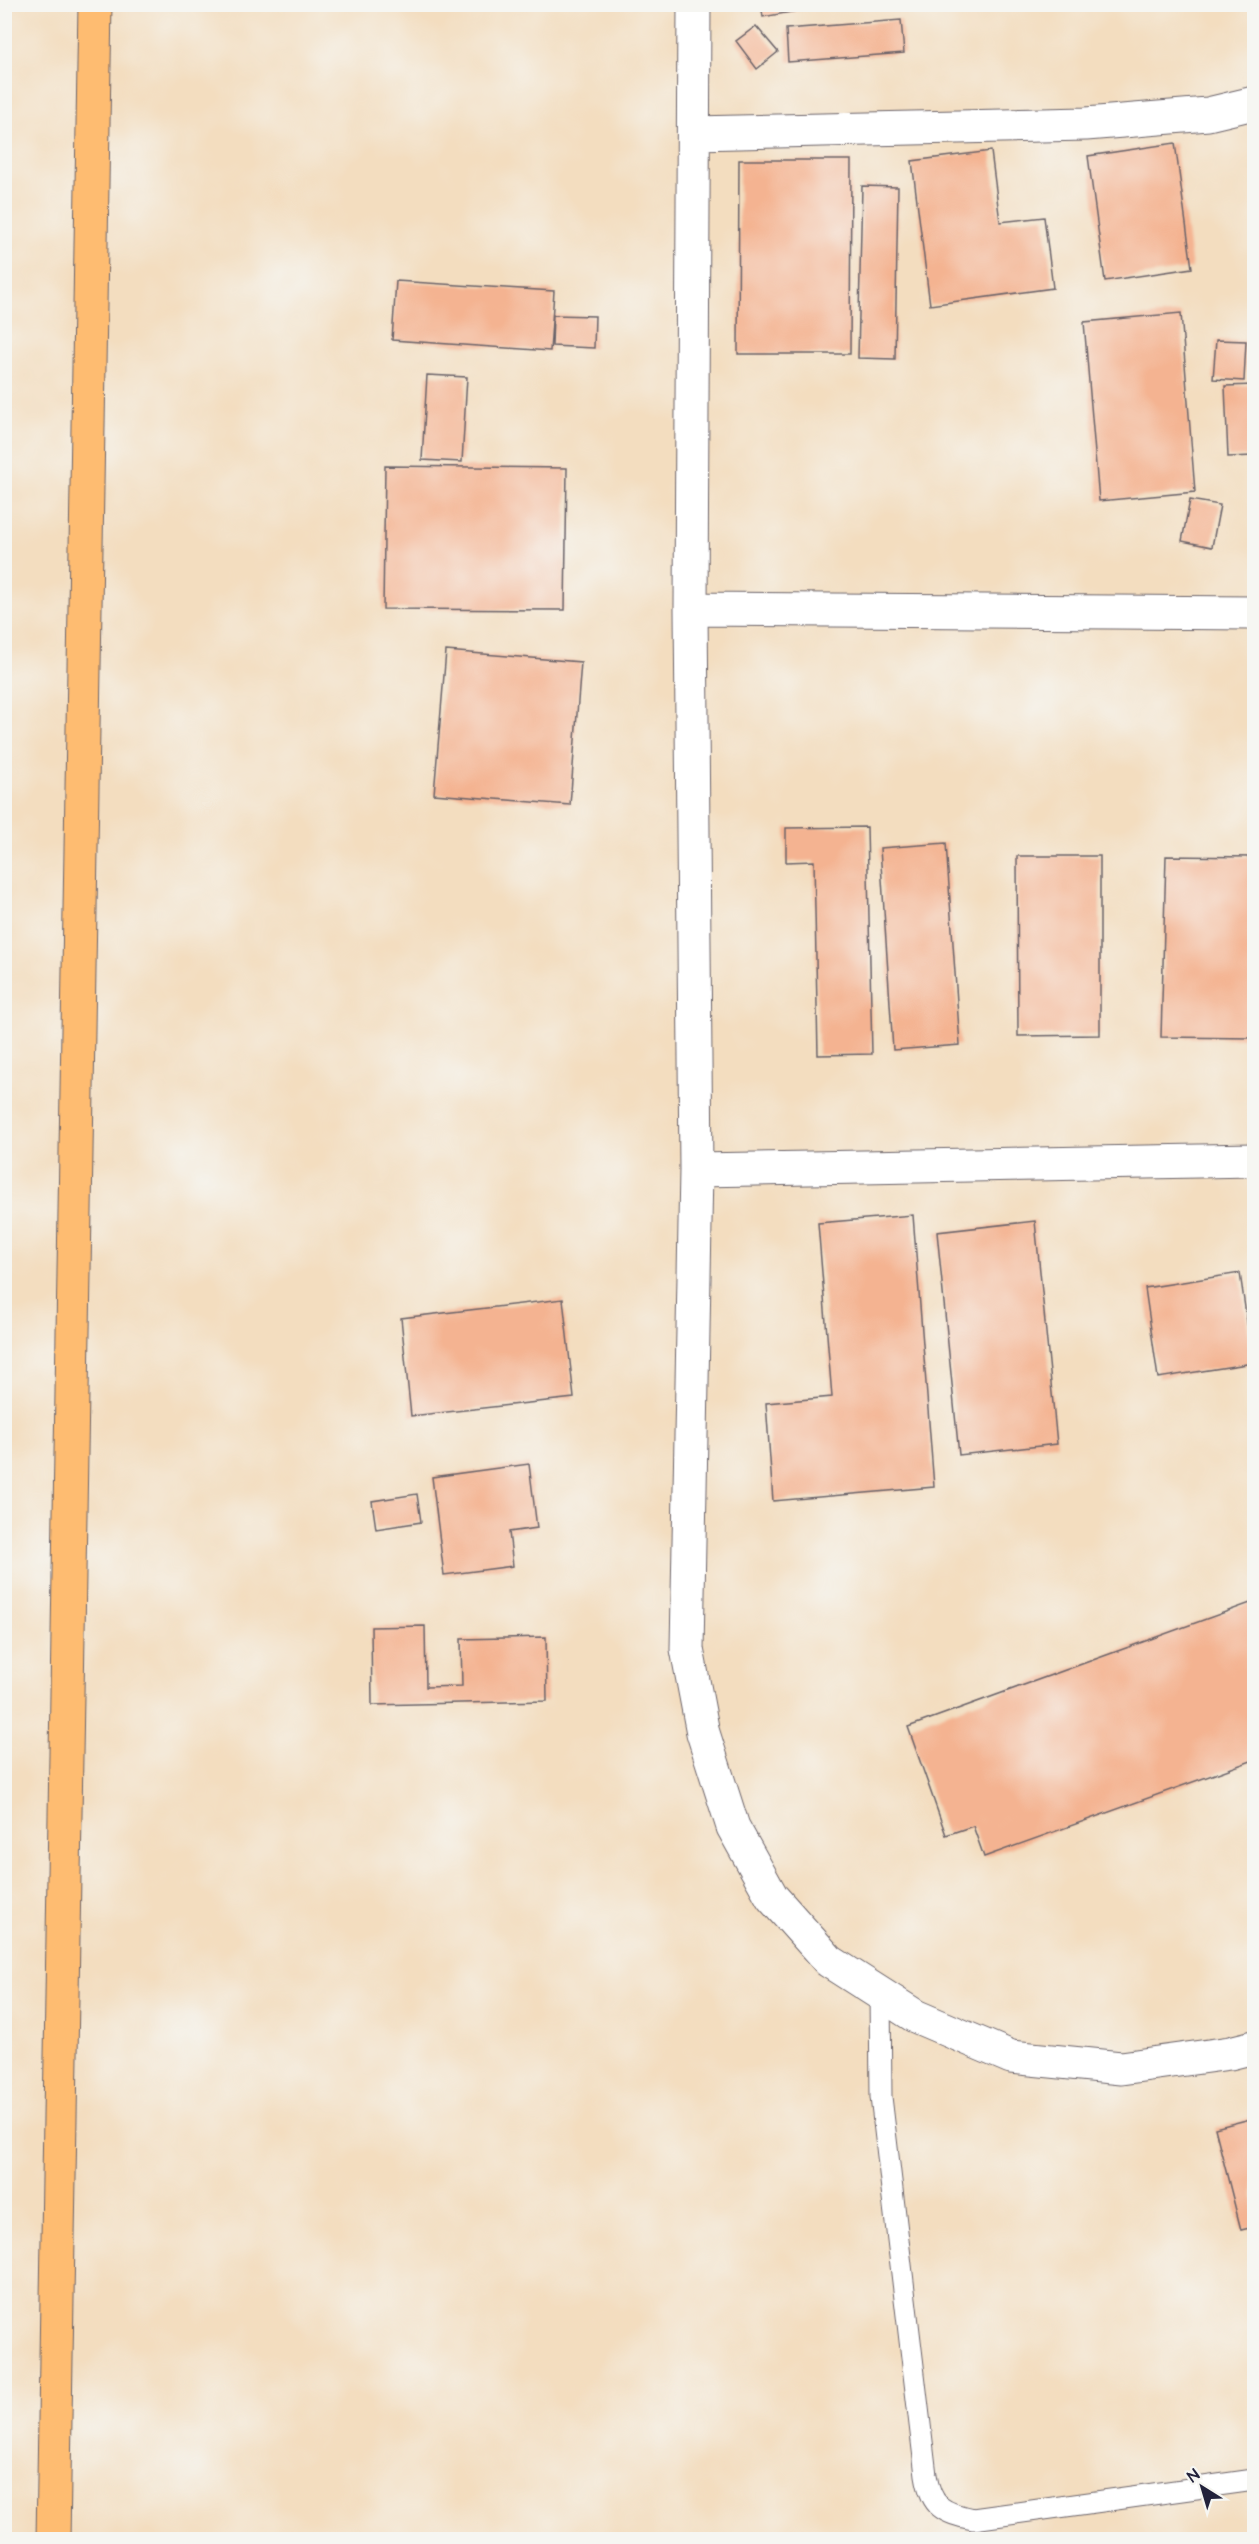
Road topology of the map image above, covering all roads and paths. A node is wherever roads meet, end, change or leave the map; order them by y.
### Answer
1 (95, 4) edge
2 (694, 4) edge
3 (1254, 103) edge
4 (695, 133) junction
5 (691, 609) junction
6 (1254, 613) edge
7 (1254, 1160) edge
8 (696, 1170) junction
9 (879, 1993) junction
10 (1254, 2047) edge
11 (1254, 2480) edge
12 (53, 2540) edge

1 - 12 main road
2 - 4 street
3 - 4 street
4 - 5 street
5 - 6 street
5 - 8 street
7 - 8 street
8 - 9 street
9 - 10 street
9 - 11 lane

